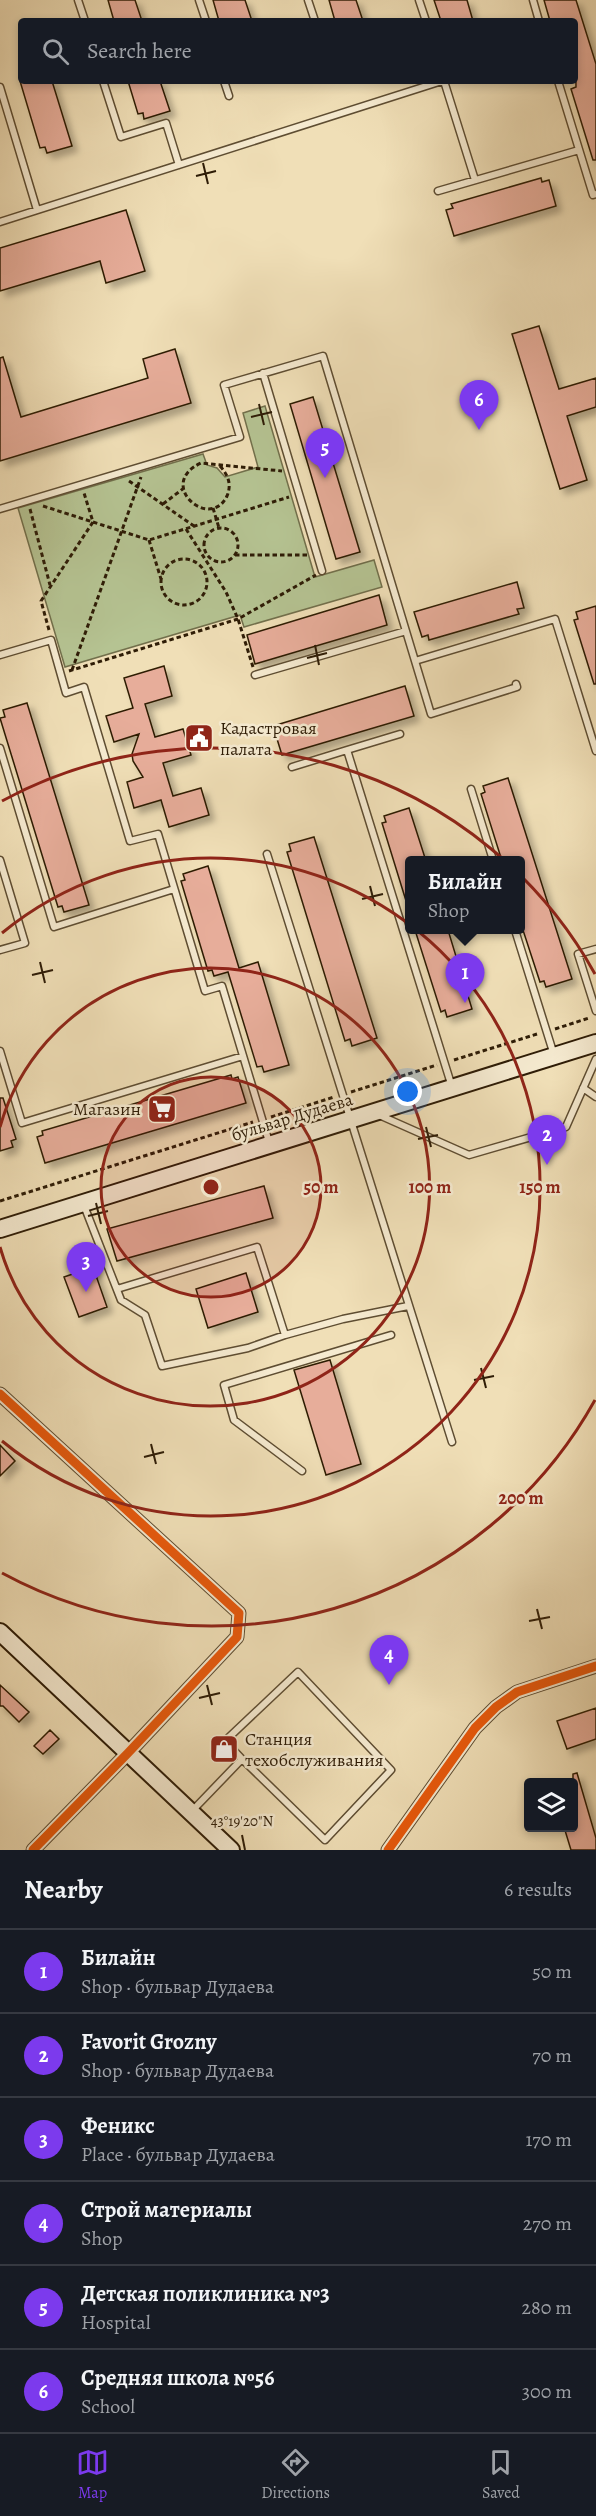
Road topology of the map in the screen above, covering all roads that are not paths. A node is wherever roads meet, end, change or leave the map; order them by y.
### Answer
1 (78, 0) edge
2 (199, 0) edge
3 (308, 0) edge
4 (419, 0) edge
5 (533, 0) edge
6 (84, 18) edge
7 (205, 18) edge
8 (314, 18) edge
9 (425, 18) edge
10 (539, 18) edge
11 (104, 84) edge
12 (225, 84) edge
13 (434, 84) edge
14 (444, 84) edge
15 (559, 84) edge
16 (0, 87) edge
17 (229, 96) dead end
18 (579, 150) junction
19 (179, 165) junction
20 (476, 180) junction
21 (438, 191) dead end
22 (596, 194) edge
23 (37, 210) junction
24 (0, 222) edge
25 (263, 374) junction
26 (0, 509) edge
27 (322, 571) road end
28 (406, 631) junction
29 (0, 655) edge
30 (415, 661) junction
31 (255, 675) road end
32 (516, 684) dead end
33 (400, 734) dead end
34 (0, 748) edge
35 (347, 750) junction
36 (596, 751) edge
37 (1, 756) edge
38 (292, 767) dead end
39 (471, 789) dead end
40 (267, 854) dead end
41 (491, 856) edge
42 (0, 860) edge
43 (174, 889) junction
44 (516, 934) edge
45 (596, 949) edge
46 (0, 950) edge
47 (596, 1011) edge
48 (596, 1043) edge
49 (0, 1051) edge
50 (243, 1056) junction
51 (554, 1056) junction
52 (596, 1059) edge
53 (452, 1088) junction
54 (583, 1088) junction
55 (596, 1097) edge
56 (374, 1112) junction
57 (349, 1119) junction
58 (270, 1144) junction
59 (83, 1202) junction
60 (0, 1228) edge
61 (117, 1289) junction
62 (408, 1306) junction
63 (285, 1335) junction
64 (391, 1335) dead end
65 (0, 1394) edge
66 (452, 1442) dead end
67 (303, 1471) dead end
68 (0, 1632) edge
69 (596, 1666) edge
70 (128, 1753) junction
71 (242, 1759) junction
72 (191, 1812) junction
73 (33, 1850) edge
74 (231, 1850) edge
75 (388, 1850) edge

1 - 6 lane
2 - 7 lane
3 - 8 lane
4 - 9 lane
5 - 10 lane
11 - 19 lane
12 - 17 lane
13 - 19 lane
14 - 20 lane
15 - 18 lane
16 - 23 lane
18 - 20 lane
18 - 22 lane
19 - 23 lane
20 - 21 lane
23 - 24 lane
25 - 26 lane
25 - 27 lane
25 - 28 lane
28 - 30 lane
28 - 31 lane
29 - 43 lane
30 - 32 lane
30 - 36 lane
33 - 35 lane
34 - 37 lane
35 - 38 lane
35 - 53 lane
37 - 43 lane
39 - 41 lane
40 - 57 lane
42 - 46 lane
43 - 50 lane
44 - 51 lane
45 - 47 lane
48 - 51 main road, бульвар Дудаева
49 - 50 lane
50 - 58 lane
51 - 53 main road, бульвар Дудаева
52 - 54 lane
53 - 56 main road, бульвар Дудаева
54 - 55 lane
54 - 56 lane
56 - 57 main road, бульвар Дудаева
57 - 58 main road, бульвар Дудаева
57 - 62 lane
58 - 59 main road, бульвар Дудаева
59 - 60 main road, бульвар Дудаева
59 - 61 lane
61 - 63 lane
61 - 63 lane
62 - 63 lane
62 - 66 lane
64 - 67 lane
65 - 70 street
68 - 70 main road
69 - 75 street
70 - 72 main road
70 - 73 street
71 - 71 lane
71 - 72 lane
72 - 74 main road

